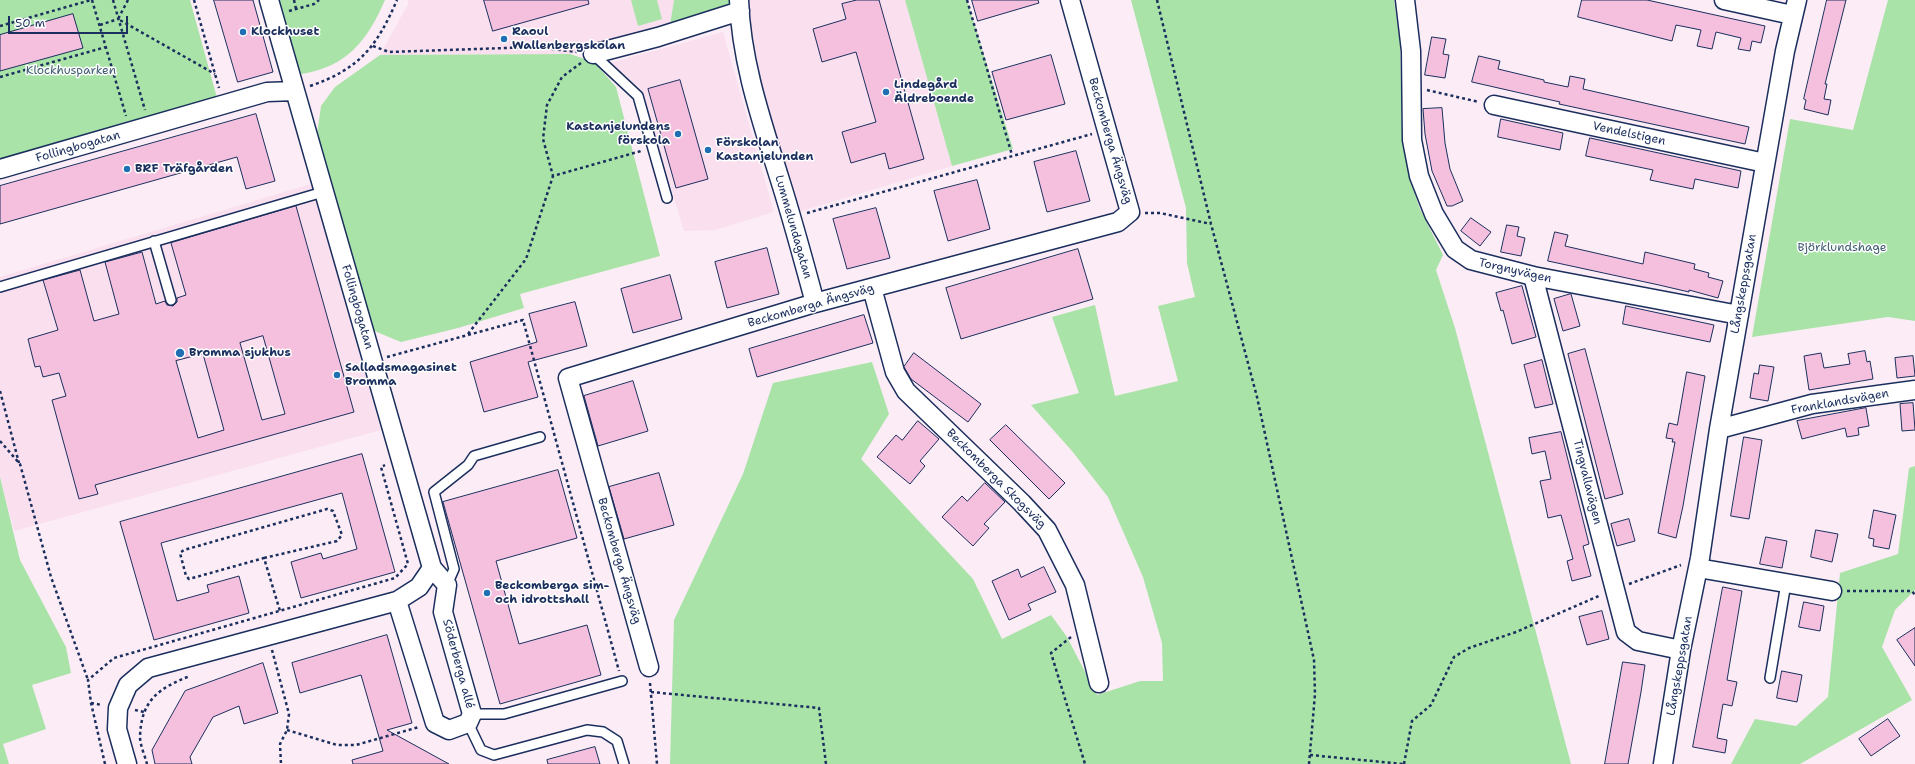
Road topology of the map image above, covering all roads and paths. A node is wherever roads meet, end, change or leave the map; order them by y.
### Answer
1 (92, 0) edge
2 (113, 0) edge
3 (128, 0) edge
4 (194, 0) edge
5 (269, 0) edge
6 (294, 0) edge
7 (319, 0) edge
8 (397, 0) edge
9 (967, 0) edge
10 (1070, 0) edge
11 (1157, 0) edge
12 (1405, 0) edge
13 (1724, 0) edge
14 (739, 6) edge
15 (1794, 8) edge
16 (118, 19) junction
17 (100, 25) junction
18 (0, 26) edge
19 (373, 46) junction
20 (106, 47) junction
21 (593, 54) junction
22 (215, 74) junction
23 (0, 77) edge
24 (1411, 86) junction
25 (295, 91) junction
26 (224, 104) junction
27 (1494, 105) joint
28 (149, 126) junction
29 (1107, 129) junction
30 (130, 131) junction
31 (653, 148) junction
32 (1012, 155) junction
33 (1765, 163) junction
34 (0, 169) edge
35 (553, 176) junction
36 (323, 192) junction
37 (667, 198) dead end
38 (1130, 212) junction
39 (792, 217) junction
40 (1211, 224) junction
41 (154, 241) junction
42 (1533, 276) junction
43 (0, 287) edge
44 (872, 288) junction
45 (171, 300) dead end
46 (815, 303) junction
47 (1739, 315) junction
48 (468, 335) junction
49 (372, 361) junction
50 (1915, 390) edge
51 (0, 391) edge
52 (1719, 429) junction
53 (540, 437) dead end
54 (0, 441) edge
55 (400, 459) junction
56 (20, 464) junction
57 (264, 558) junction
58 (1699, 563) junction
59 (432, 568) junction
60 (1786, 583) junction
61 (447, 585) junction
62 (1614, 589) junction
63 (1832, 591) joint
64 (1915, 595) edge
65 (397, 601) junction
66 (279, 611) junction
67 (260, 616) junction
68 (1085, 626) junction
69 (285, 631) junction
70 (268, 646) junction
71 (279, 649) dead end
72 (1680, 650) junction
73 (649, 667) joint
74 (195, 674) dead end
75 (1770, 678) dead end
76 (88, 680) junction
77 (622, 681) joint
78 (1099, 683) dead end
79 (651, 692) junction
80 (470, 719) junction
81 (435, 723) junction
82 (287, 730) junction
83 (1310, 755) junction
84 (105, 764) edge
85 (126, 764) edge
86 (147, 764) edge
87 (281, 764) edge
88 (624, 764) edge
89 (657, 764) edge
90 (826, 764) edge
91 (1085, 764) edge
92 (1309, 764) edge
93 (1404, 764) edge
94 (1663, 764) edge

1 - 17 path
1 - 18 path
2 - 16 path
3 - 16 path
4 - 22 path
5 - 25 street, Follingbogatan
6 - 7 path
8 - 19 path
9 - 32 path
10 - 29 street, Beckomberga Ängsväg
11 - 40 path
12 - 24 street, Torgnyvägen
13 - 15 street
14 - 21 street, Lummelundagatan
14 - 39 street, Lummelundagatan
15 - 33 street, Långskeppsgatan
16 - 17 path
16 - 22 path
16 - 28 path
17 - 20 path
19 - 21 path
19 - 25 path
20 - 23 path
20 - 30 path
21 - 31 lane
21 - 35 path
22 - 26 path
24 - 27 path
24 - 42 street, Torgnyvägen
25 - 26 street, Follingbogatan
25 - 36 street, Follingbogatan
26 - 28 street, Follingbogatan
27 - 33 street, Vendelstigen
28 - 30 street, Follingbogatan
29 - 32 path
29 - 38 street, Beckomberga Ängsväg
30 - 34 street, Follingbogatan
31 - 35 path
31 - 37 lane
32 - 39 path
33 - 47 street, Långskeppsgatan
35 - 48 path
36 - 41 lane
36 - 49 street, Follingbogatan
38 - 40 path
38 - 44 street, Beckomberga Ängsväg
39 - 46 street, Lummelundagatan
40 - 83 path
41 - 43 lane
41 - 45 lane
42 - 47 street, Torgnyvägen
42 - 62 street, Tingvallavägen
44 - 46 street, Beckomberga Ängsväg
44 - 68 street, Beckomberga Skogsväg
46 - 73 street, Beckomberga Ängsväg
47 - 52 street, Långskeppsgatan
48 - 49 path
48 - 77 path
49 - 55 street, Follingbogatan
50 - 52 street, Franklandsvägen
51 - 56 path
52 - 58 street, Långskeppsgatan
53 - 61 lane
54 - 56 path
55 - 59 street, Follingbogatan
55 - 66 path
56 - 76 path
57 - 57 path
57 - 66 path
58 - 60 street
58 - 62 path
58 - 72 street, Långskeppsgatan
59 - 61 street
59 - 65 street
60 - 63 street
60 - 75 lane
61 - 80 street, Söderberga allé
62 - 72 street, Tingvallavägen
62 - 93 path
63 - 64 path
65 - 69 street
65 - 81 street
66 - 67 path
66 - 69 path
67 - 70 path
67 - 76 path
68 - 78 street, Beckomberga Skogsväg
68 - 91 path
69 - 70 street
70 - 71 path
70 - 82 path
70 - 85 street
72 - 94 street, Långskeppsgatan
73 - 79 path
74 - 86 path
76 - 84 path
77 - 80 lane
79 - 89 path
79 - 90 path
80 - 81 street, Söderberga allé
80 - 88 lane
81 - 82 path
82 - 87 path
83 - 92 path
83 - 93 path

